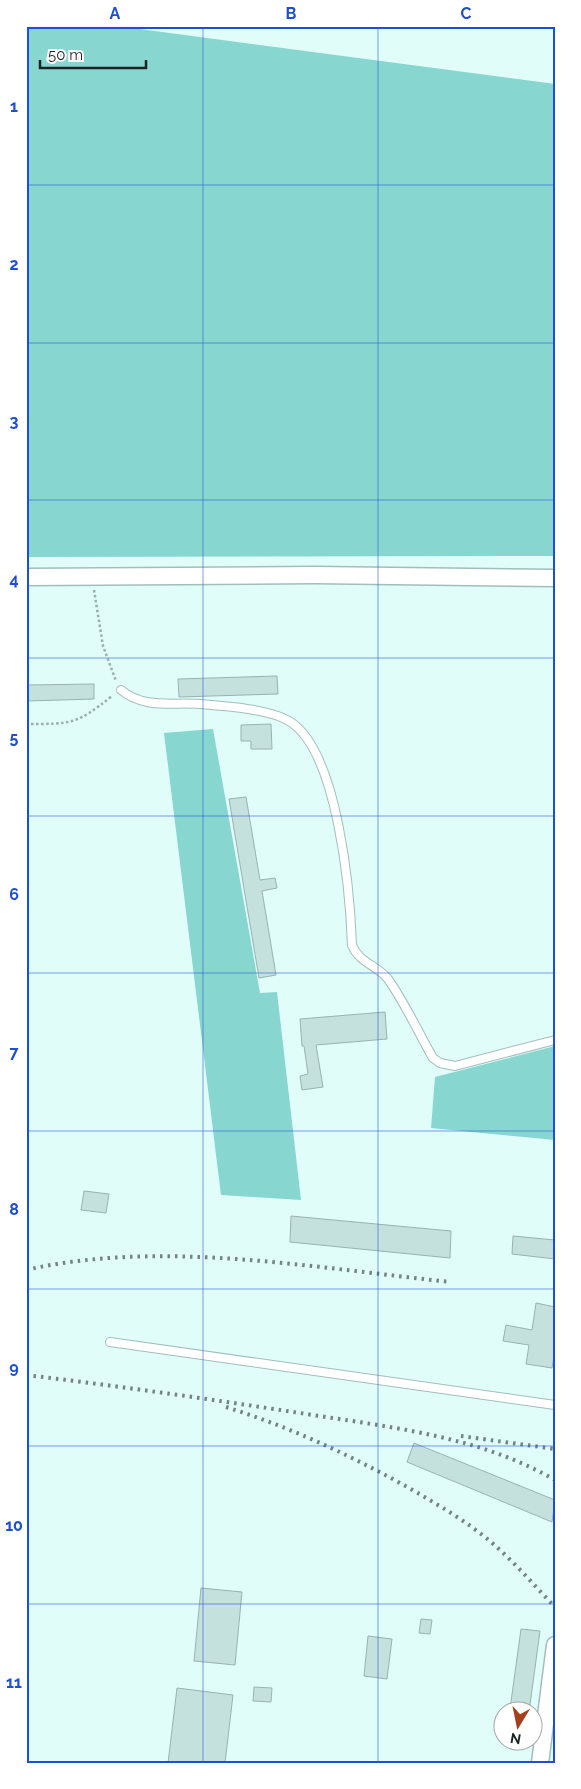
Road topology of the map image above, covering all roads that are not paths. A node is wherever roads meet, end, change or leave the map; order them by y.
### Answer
1 (26, 577) edge
2 (555, 578) edge
3 (121, 690) road end
4 (555, 1040) edge
5 (110, 1342) dead end
6 (555, 1405) edge
7 (555, 1645) edge
8 (540, 1763) edge

1 - 2 street
3 - 4 lane
5 - 6 lane
7 - 8 street

